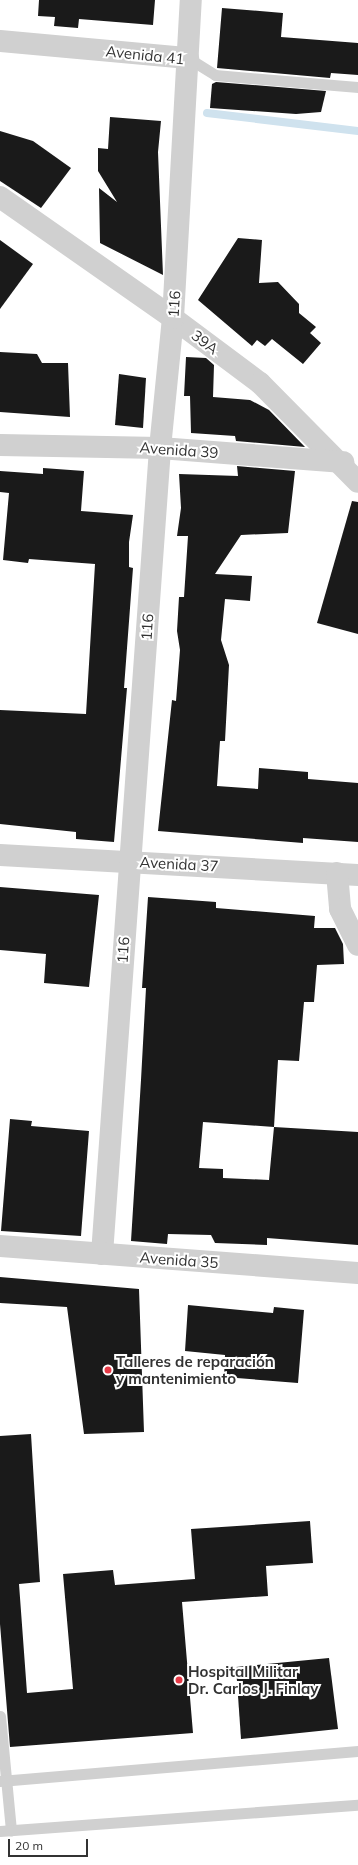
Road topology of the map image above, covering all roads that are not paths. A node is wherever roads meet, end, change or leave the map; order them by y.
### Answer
1 (191, 0) edge
2 (0, 41) edge
3 (188, 58) junction
4 (358, 87) edge
5 (0, 198) edge
6 (173, 318) junction
7 (0, 445) edge
8 (160, 448) junction
9 (336, 462) junction
10 (358, 463) edge
11 (358, 482) edge
12 (0, 855) edge
13 (129, 861) junction
14 (348, 874) edge
15 (358, 945) edge
16 (0, 1246) edge
17 (102, 1254) junction
18 (358, 1273) edge
19 (0, 1716) edge
20 (358, 1750) edge
21 (3, 1781) edge
22 (358, 1805) edge
23 (12, 1830) junction
24 (0, 1831) edge

1 - 3 street, 116
2 - 3 street, Avenida 41
3 - 4 lane, Avenida 41
3 - 6 street, 116
5 - 6 street, 39A
6 - 8 street, 116
6 - 9 street, 39A
7 - 8 street, Avenida 39
8 - 9 street, Avenida 39
8 - 13 street, 116
9 - 10 street, Avenida 39
9 - 11 street, 39A
12 - 13 street, Avenida 37
13 - 14 street, Avenida 37
13 - 17 street, 116
14 - 15 street
16 - 17 street, Avenida 35
17 - 18 street, Avenida 35
19 - 21 lane
20 - 21 lane
21 - 23 lane
22 - 23 lane
23 - 24 lane

